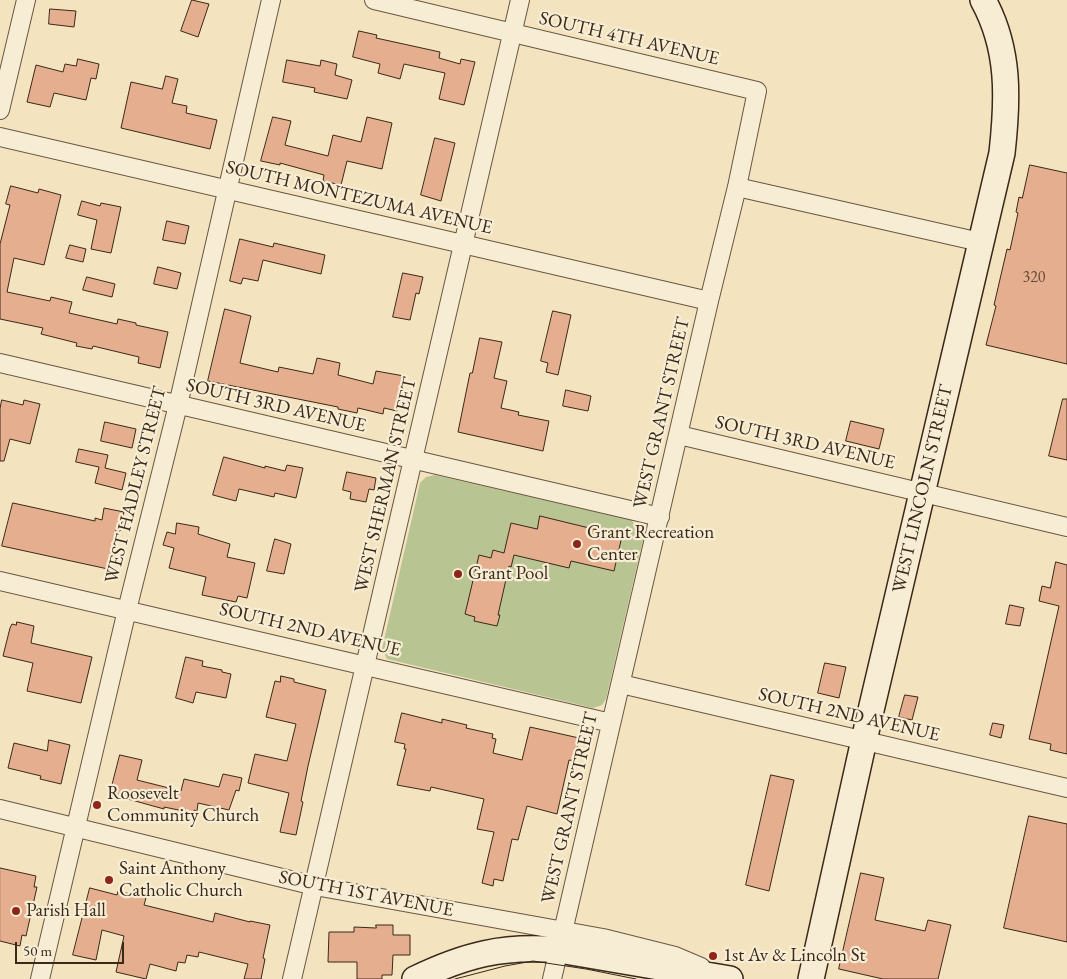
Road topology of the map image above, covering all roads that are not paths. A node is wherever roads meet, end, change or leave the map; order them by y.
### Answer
1 (26, 0) edge
2 (271, 0) edge
3 (374, 0) edge
4 (520, 0) edge
5 (983, 0) edge
6 (513, 33) junction
7 (757, 91) joint
8 (0, 110) edge
9 (0, 137) edge
10 (737, 187) junction
11 (228, 190) junction
12 (980, 242) junction
13 (463, 244) junction
14 (709, 301) junction
15 (0, 363) edge
16 (178, 405) junction
17 (679, 436) junction
18 (413, 461) junction
19 (923, 493) junction
20 (660, 517) junction
21 (1067, 527) edge
22 (0, 581) edge
23 (127, 610) junction
24 (365, 664) junction
25 (621, 684) junction
26 (611, 722) junction
27 (864, 740) junction
28 (1067, 788) edge
29 (0, 809) edge
30 (76, 827) junction
31 (315, 886) junction
32 (561, 941) junction
33 (727, 978) edge
34 (40, 979) edge
35 (292, 979) edge
36 (415, 979) edge
37 (552, 979) edge
38 (811, 979) edge

1 - 8 street
2 - 11 street, WEST HADLEY STREET
3 - 6 street, SOUTH 4TH AVENUE
4 - 6 street, WEST SHERMAN STREET
5 - 12 main road, WEST LINCOLN STREET
6 - 7 street, SOUTH 4TH AVENUE
6 - 13 street, WEST SHERMAN STREET
7 - 10 street, WEST GRANT STREET
9 - 11 street, SOUTH MONTEZUMA AVENUE
10 - 12 street
10 - 14 street, WEST GRANT STREET
11 - 13 street, SOUTH MONTEZUMA AVENUE
11 - 16 street, WEST HADLEY STREET
12 - 19 main road, WEST LINCOLN STREET
13 - 14 street, SOUTH MONTEZUMA AVENUE
13 - 18 street, WEST SHERMAN STREET
14 - 17 street, WEST GRANT STREET
15 - 16 street, SOUTH 3RD AVENUE
16 - 18 street, SOUTH 3RD AVENUE
16 - 23 street, WEST HADLEY STREET
17 - 19 street, SOUTH 3RD AVENUE
17 - 20 street, WEST GRANT STREET
18 - 20 street, SOUTH 3RD AVENUE
18 - 24 street, WEST SHERMAN STREET
19 - 21 street, SOUTH 3RD AVENUE
19 - 27 main road, WEST LINCOLN STREET
20 - 25 street, WEST GRANT STREET
22 - 23 street, SOUTH 2ND AVENUE
23 - 24 street, SOUTH 2ND AVENUE
23 - 30 street, WEST HADLEY STREET
24 - 26 street, SOUTH 2ND AVENUE
24 - 31 street, WEST SHERMAN STREET
25 - 26 street, WEST GRANT STREET
25 - 27 street, SOUTH 2ND AVENUE
26 - 32 street, WEST GRANT STREET
27 - 28 street, SOUTH 2ND AVENUE
27 - 38 main road, WEST LINCOLN STREET
29 - 30 street, SOUTH 1ST AVENUE
30 - 31 street, SOUTH 1ST AVENUE
30 - 34 street, WEST HADLEY STREET
31 - 32 street, SOUTH 1ST AVENUE
31 - 35 street, WEST SHERMAN STREET
32 - 33 main road
32 - 36 main road
32 - 37 street, WEST GRANT STREET

